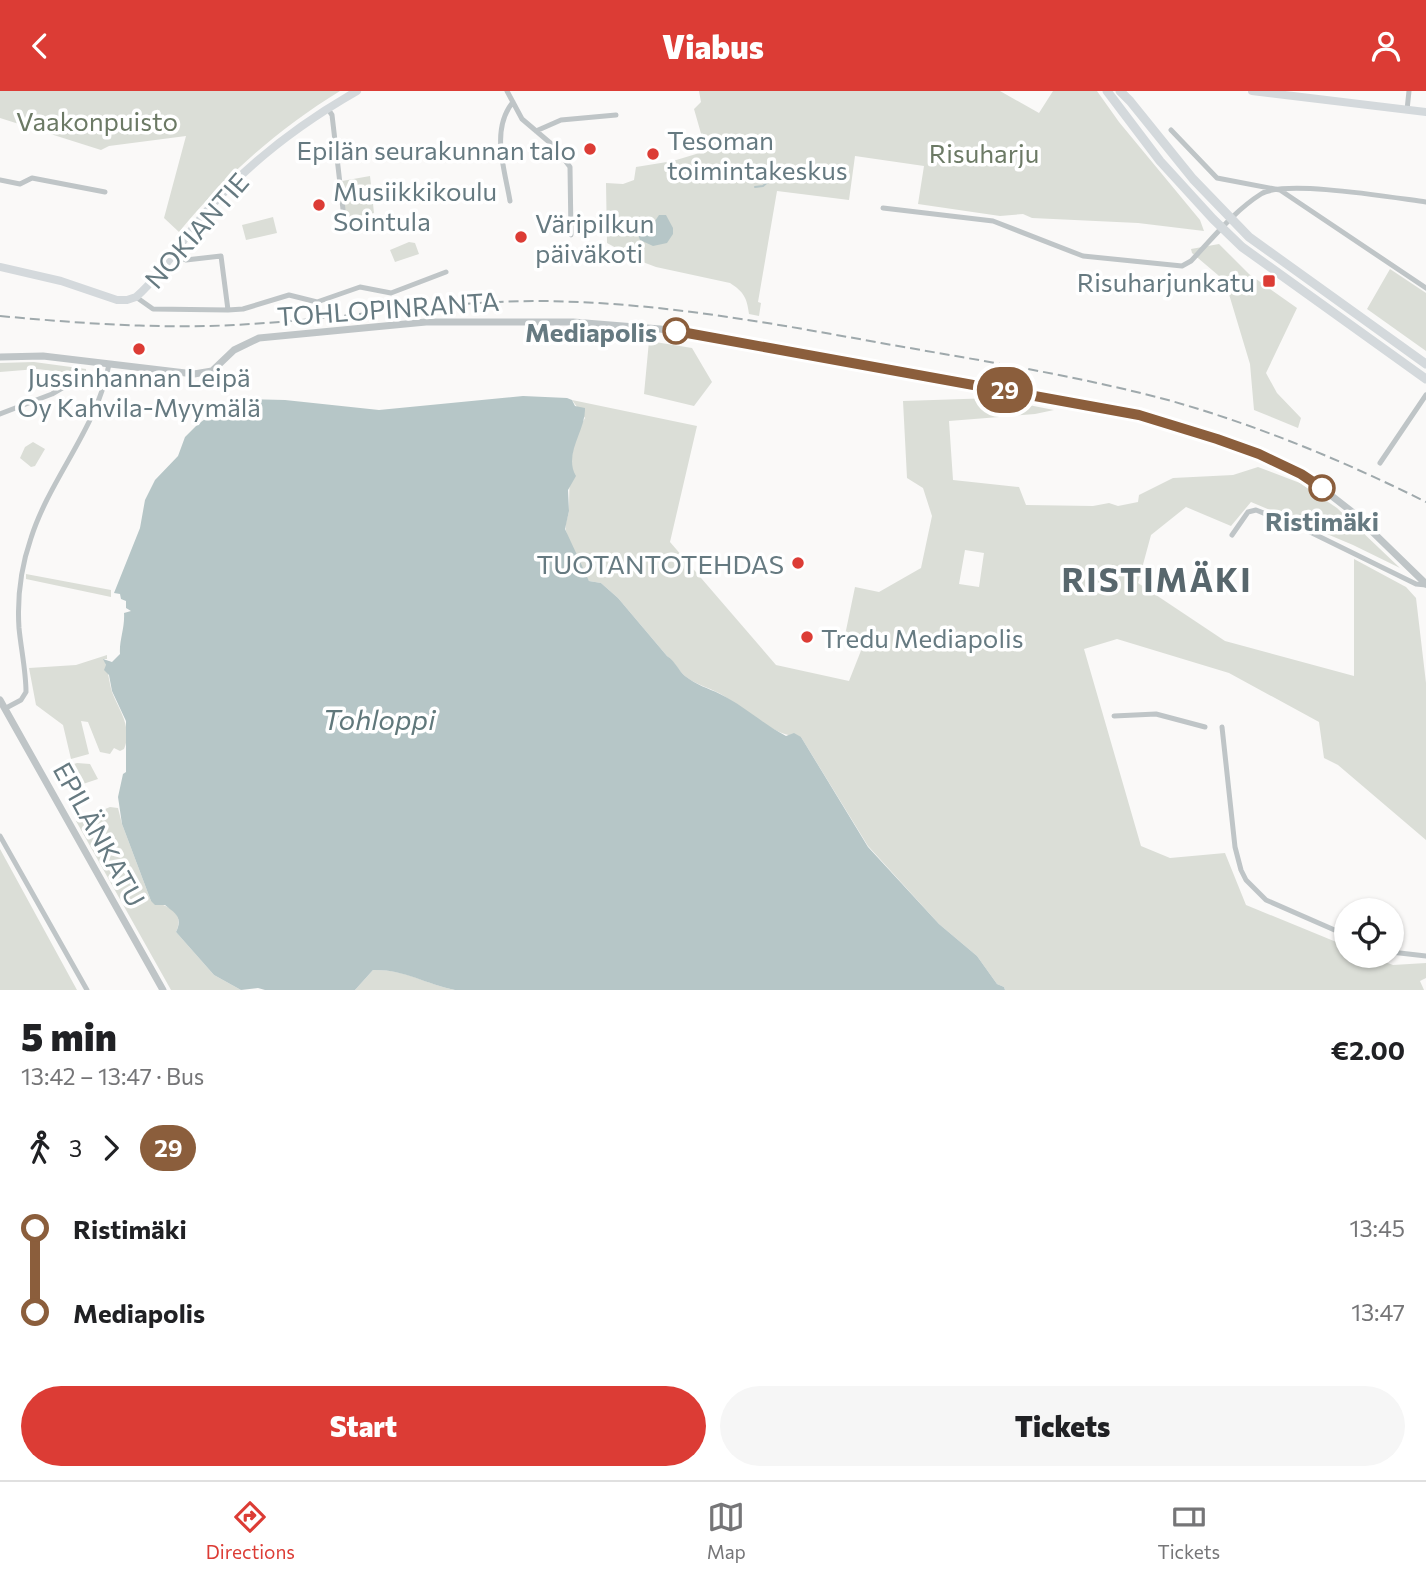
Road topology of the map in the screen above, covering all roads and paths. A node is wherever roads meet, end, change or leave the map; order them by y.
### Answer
1 (357, 91) edge
2 (507, 91) edge
3 (1107, 91) edge
4 (1120, 91) edge
5 (1252, 91) edge
6 (1409, 91) edge
7 (513, 102) junction
8 (328, 109) junction
9 (1408, 110) junction
10 (1426, 112) edge
11 (616, 115) dead end
12 (1171, 130) dead end
13 (536, 131) junction
14 (0, 180) edge
15 (1280, 190) junction
16 (105, 192) dead end
17 (510, 201) dead end
18 (1426, 202) edge
19 (883, 208) dead end
20 (344, 218) dead end
21 (1231, 220) junction
22 (1222, 228) junction
23 (571, 235) dead end
24 (172, 254) junction
25 (0, 267) edge
26 (446, 272) dead end
27 (1426, 288) edge
28 (136, 297) junction
29 (228, 310) junction
30 (0, 357) edge
31 (109, 364) junction
32 (1426, 364) edge
33 (1426, 379) edge
34 (105, 387) junction
35 (1426, 395) edge
36 (0, 414) edge
37 (1380, 463) dead end
38 (1232, 535) dead end
39 (1426, 584) edge
40 (0, 700) edge
41 (6, 708) junction
42 (1114, 716) dead end
43 (1205, 727) dead end
44 (1222, 727) dead end
45 (0, 835) edge
46 (1334, 930) edge
47 (1404, 953) edge
48 (1426, 956) edge
49 (87, 990) edge
50 (163, 990) edge

1 - 8 main road, NOKIANTIE
2 - 7 street
3 - 22 main road
4 - 21 main road
5 - 9 main road
6 - 9 street
7 - 13 street
7 - 17 street
8 - 20 street
8 - 24 main road, NOKIANTIE
9 - 10 main road
11 - 13 street
12 - 15 street
13 - 23 street
14 - 16 street
15 - 18 street
15 - 21 street
15 - 27 street
19 - 22 street
21 - 22 street
21 - 32 main road
22 - 33 main road
24 - 28 main road, NOKIANTIE
24 - 29 street
25 - 28 main road
26 - 29 street
28 - 29 street
30 - 31 street, TOHLOPINRANTA
31 - 34 street
31 - 39 street, TOHLOPINRANTA
34 - 36 street
34 - 41 street
35 - 37 street
38 - 39 street
40 - 41 street, EPILÄNKATU
41 - 50 street, EPILÄNKATU
42 - 43 street
44 - 46 street
45 - 49 street
47 - 48 street

